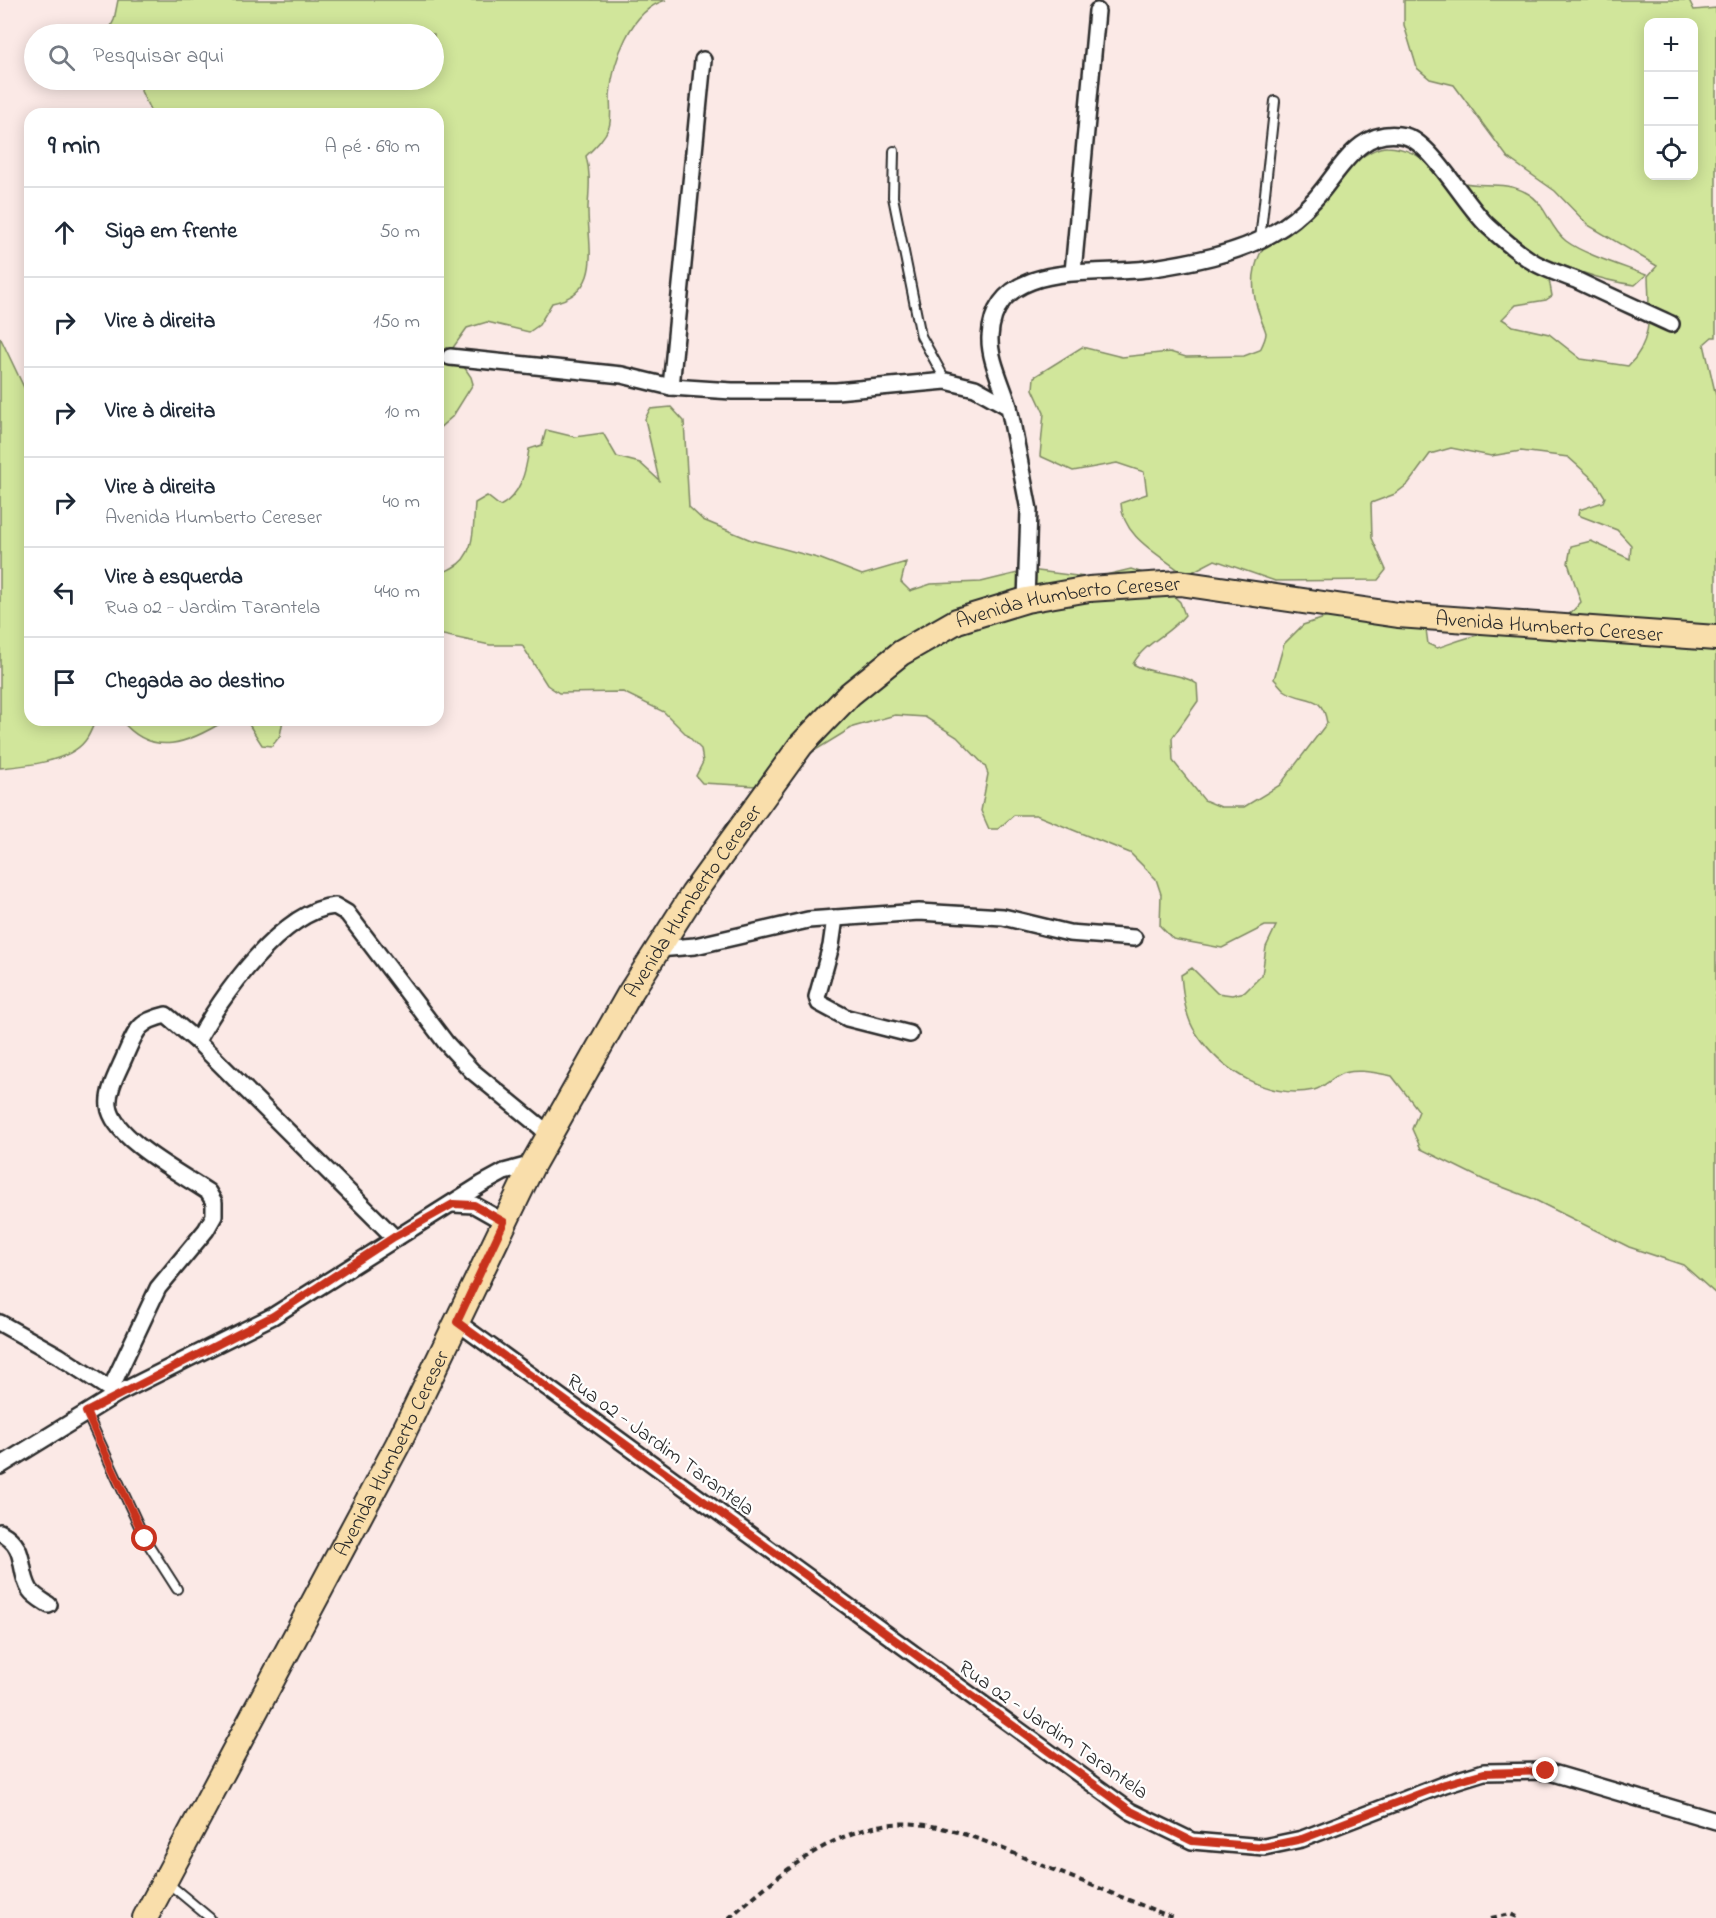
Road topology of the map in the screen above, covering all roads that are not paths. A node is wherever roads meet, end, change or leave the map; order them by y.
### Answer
1 (1097, 11) dead end
2 (703, 60) dead end
3 (1275, 101) dead end
4 (894, 151) dead end
5 (1260, 241) junction
6 (1073, 272) junction
7 (1671, 324) dead end
8 (450, 357) dead end
9 (945, 381) junction
10 (671, 387) junction
11 (1009, 407) junction
12 (1026, 600) junction
13 (1716, 638) edge
14 (835, 918) junction
15 (1134, 938) dead end
16 (658, 949) junction
17 (910, 1034) dead end
18 (197, 1041) junction
19 (549, 1134) junction
20 (533, 1164) junction
21 (453, 1204) junction
22 (504, 1222) junction
23 (394, 1237) junction
24 (457, 1322) junction
25 (0, 1323) edge
26 (113, 1392) junction
27 (86, 1412) junction
28 (0, 1466) edge
29 (0, 1532) edge
30 (177, 1589) dead end
31 (49, 1605) dead end
32 (1716, 1821) edge
33 (165, 1880) junction
34 (145, 1918) edge
35 (210, 1918) edge

1 - 6 street
2 - 10 street
3 - 5 lane
4 - 9 lane
5 - 6 street
5 - 7 street
6 - 11 street
8 - 10 street
9 - 10 street
9 - 11 street
11 - 12 street
12 - 13 main road, Avenida Humberto Cereser
12 - 16 main road, Avenida Humberto Cereser
14 - 15 street
14 - 16 street
14 - 17 street
16 - 19 main road, Avenida Humberto Cereser
18 - 19 street
18 - 23 street
18 - 26 street
19 - 20 main road, Avenida Humberto Cereser
20 - 21 street
20 - 22 main road, Avenida Humberto Cereser
21 - 22 street
21 - 23 street
22 - 24 main road, Avenida Humberto Cereser
23 - 26 street
24 - 32 street, Rua 02 - Jardim Tarantela
24 - 33 main road, Avenida Humberto Cereser
25 - 26 street
26 - 27 street
27 - 28 street
27 - 30 lane
29 - 31 street
33 - 34 main road, Avenida Humberto Cereser
33 - 35 lane

